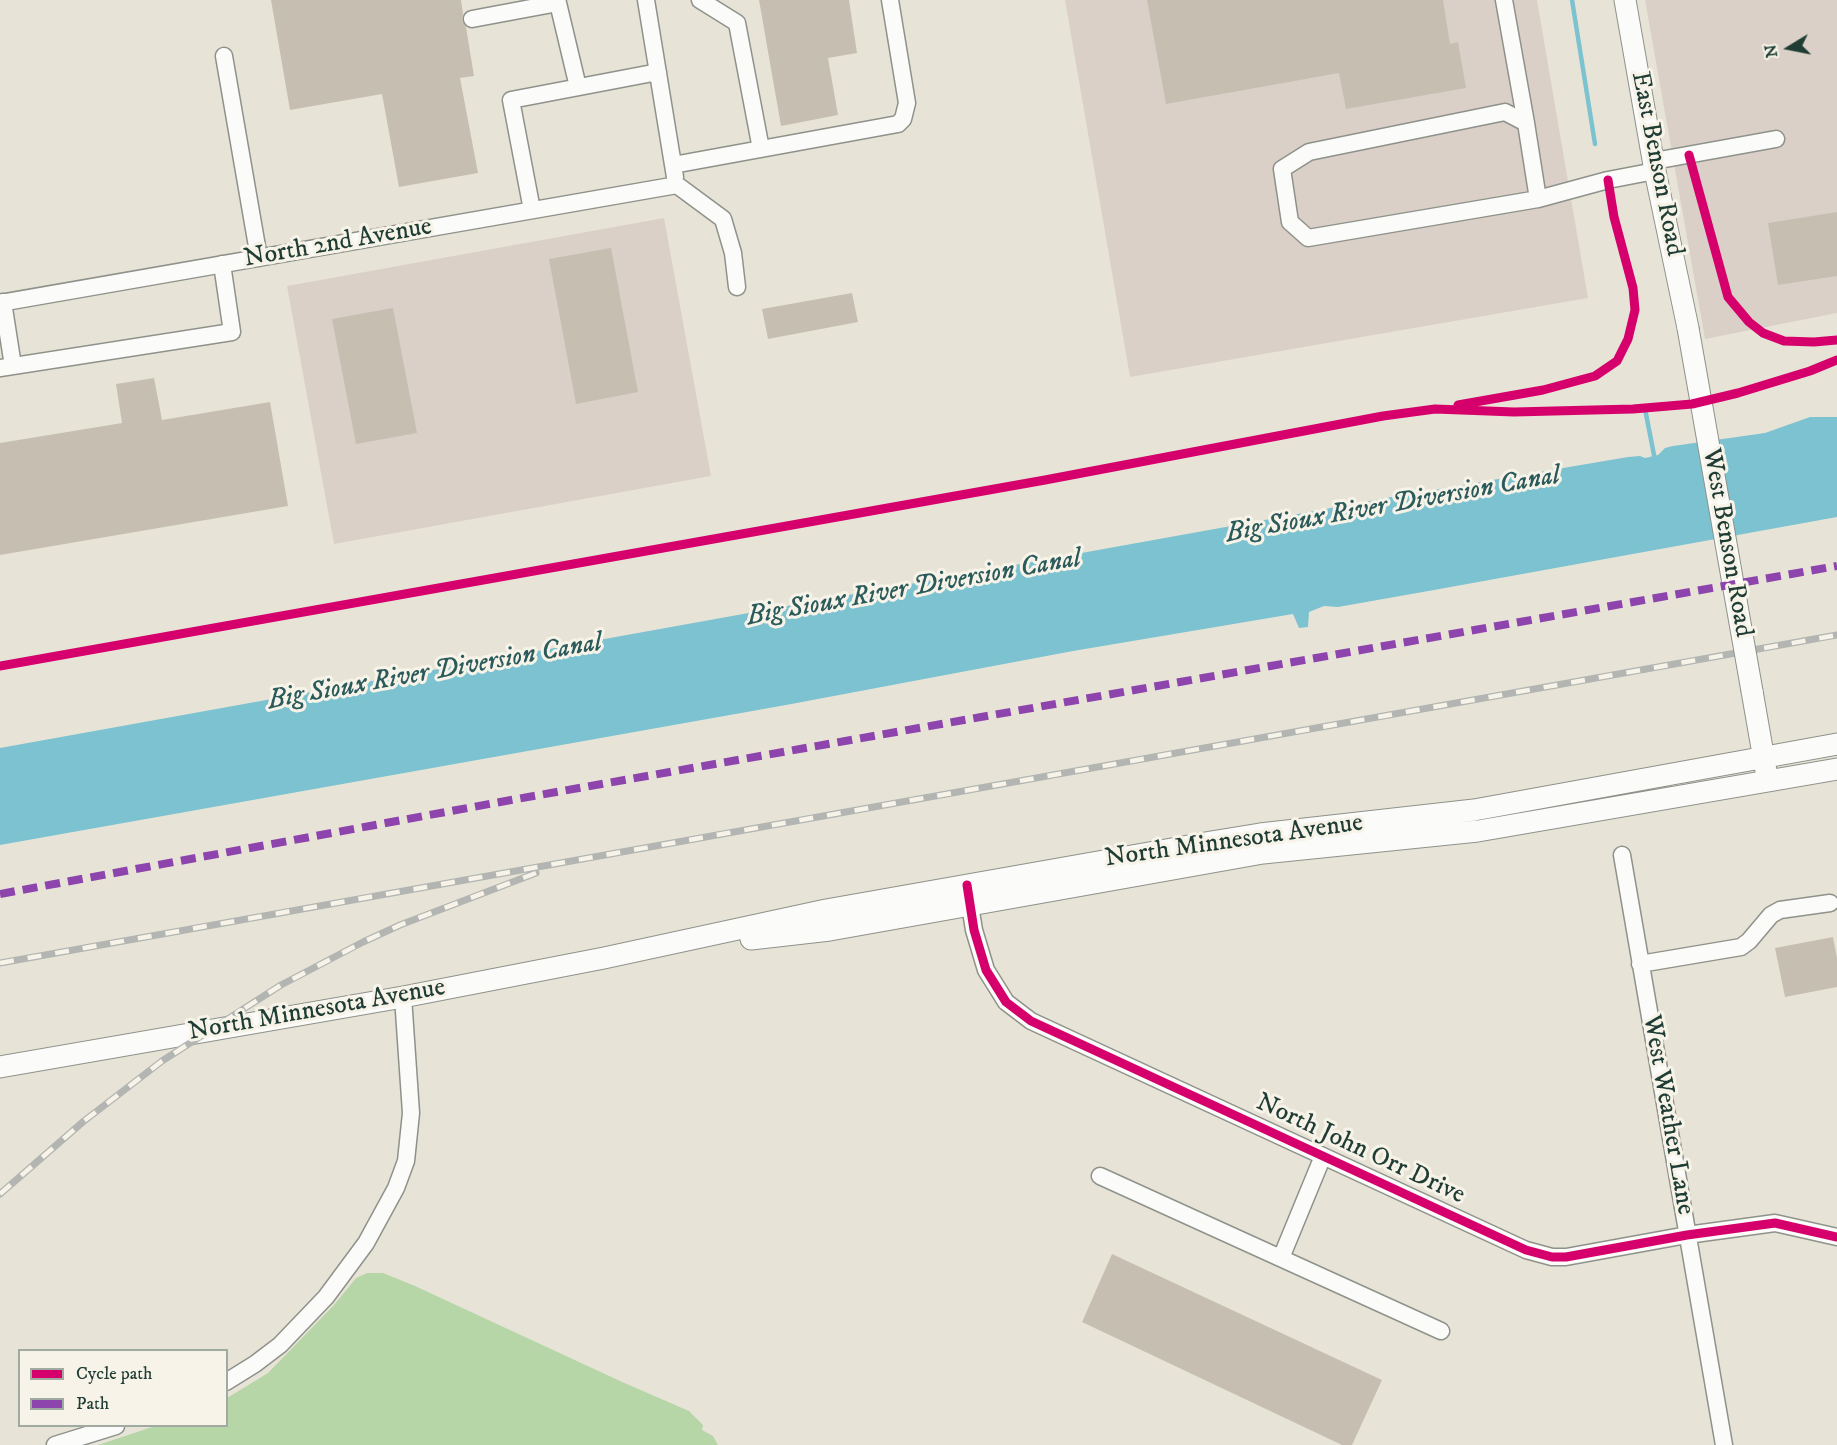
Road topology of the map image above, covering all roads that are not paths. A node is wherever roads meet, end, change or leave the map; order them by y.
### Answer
1 (646, 0) edge
2 (700, 0) edge
3 (890, 0) edge
4 (1504, 0) edge
5 (1625, 0) edge
6 (558, 2) edge
7 (472, 19) dead end
8 (224, 56) dead end
9 (658, 72) junction
10 (578, 87) junction
11 (1526, 123) junction
12 (1776, 139) dead end
13 (761, 149) junction
14 (673, 165) junction
15 (1654, 166) junction
16 (676, 185) junction
17 (1538, 199) junction
18 (532, 210) junction
19 (260, 258) junction
20 (222, 264) junction
21 (737, 287) dead end
22 (2, 303) edge
23 (1688, 328) joint
24 (7, 368) edge
25 (1837, 744) edge
26 (1763, 758) junction
27 (1837, 770) edge
28 (1768, 782) junction
29 (1622, 855) dead end
30 (969, 895) junction
31 (1830, 903) dead end
32 (1640, 964) junction
33 (403, 997) junction
34 (0, 1067) edge
35 (1323, 1156) junction
36 (1100, 1176) dead end
37 (1688, 1235) junction
38 (1837, 1237) edge
39 (1281, 1258) junction
40 (1441, 1331) dead end
41 (228, 1381) edge
42 (110, 1427) edge
43 (55, 1445) edge
44 (1724, 1445) edge

1 - 9 street
2 - 13 street
3 - 13 street
4 - 11 street
5 - 15 main road, East Benson Road
6 - 7 street
6 - 10 street
8 - 19 street
9 - 10 street
9 - 14 street
10 - 18 street
11 - 17 street
11 - 17 street
12 - 15 street
13 - 14 street
14 - 16 street
15 - 17 street
15 - 23 main road, East Benson Road
16 - 18 street, North 2nd Avenue
16 - 21 street
18 - 19 street, North 2nd Avenue
19 - 20 street, North 2nd Avenue
20 - 22 street, North 2nd Avenue
20 - 24 street
22 - 24 street
23 - 26 main road, West Benson Road, bridge
25 - 26 main road, North Minnesota Avenue
26 - 28 main road
26 - 30 main road, North Minnesota Avenue
27 - 28 main road, North Minnesota Avenue
28 - 30 main road, North Minnesota Avenue
29 - 32 street, West Weather Lane
30 - 33 main road, North Minnesota Avenue
30 - 35 street, North John Orr Drive
31 - 32 street
32 - 37 street, West Weather Lane
33 - 34 main road, North Minnesota Avenue
33 - 41 street
35 - 37 street, North John Orr Drive
35 - 39 street
36 - 39 street
37 - 38 street, North John Orr Drive
37 - 44 street, West Weather Lane
39 - 40 street
42 - 43 street

